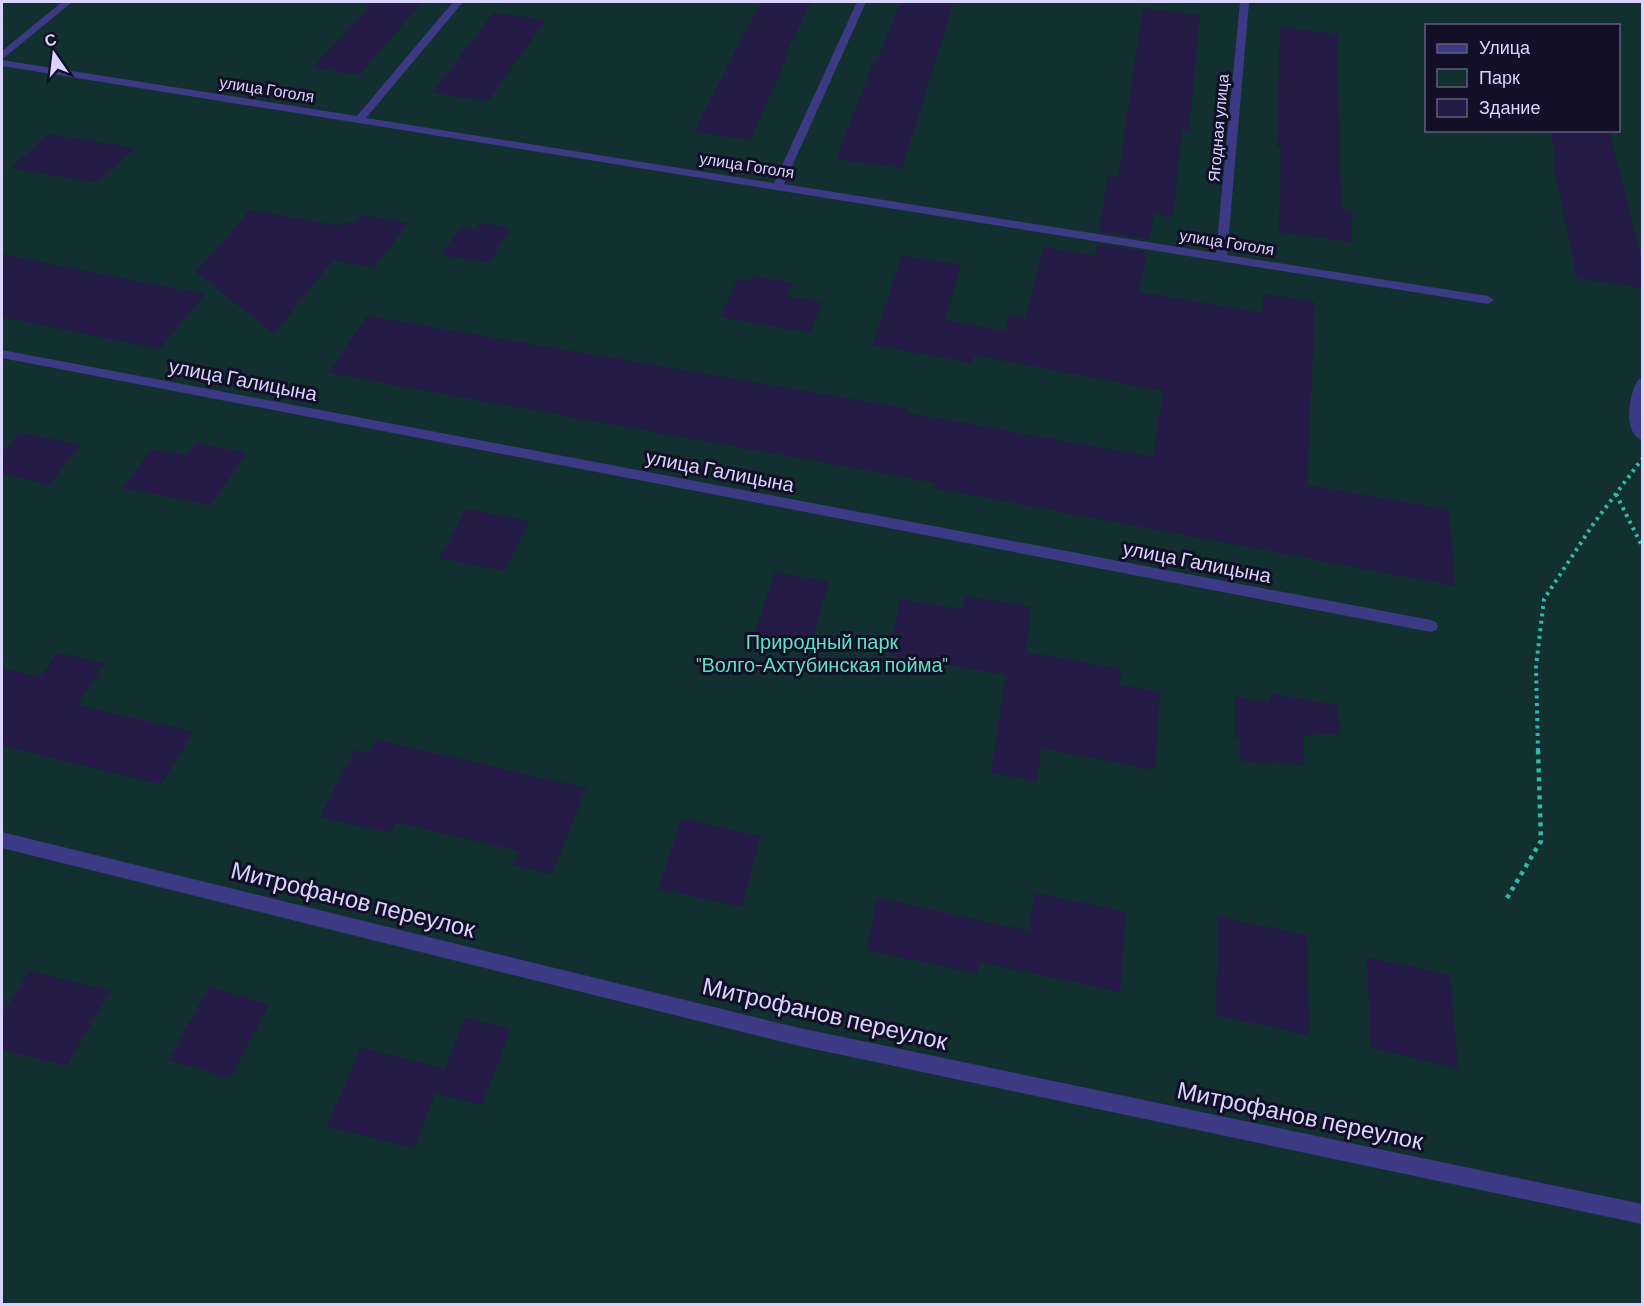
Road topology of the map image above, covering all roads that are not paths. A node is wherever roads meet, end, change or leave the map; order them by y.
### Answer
1 (68, 2) edge
2 (458, 2) edge
3 (862, 2) edge
4 (1245, 2) edge
5 (2, 55) edge
6 (2, 63) edge
7 (359, 120) junction
8 (777, 187) junction
9 (1221, 257) junction
10 (1488, 300) dead end
11 (2, 354) edge
12 (1642, 383) edge
13 (1642, 435) edge
14 (1431, 626) dead end
15 (2, 840) edge
16 (1642, 1214) edge

1 - 5 street
2 - 7 street
3 - 8 street
4 - 9 street, Ягодная улица
6 - 7 street, улица Гоголя
7 - 8 street, улица Гоголя
8 - 9 street, улица Гоголя
9 - 10 street, улица Гоголя
11 - 14 street, улица Галицына
12 - 13 street
15 - 16 street, Митрофанов переулок

